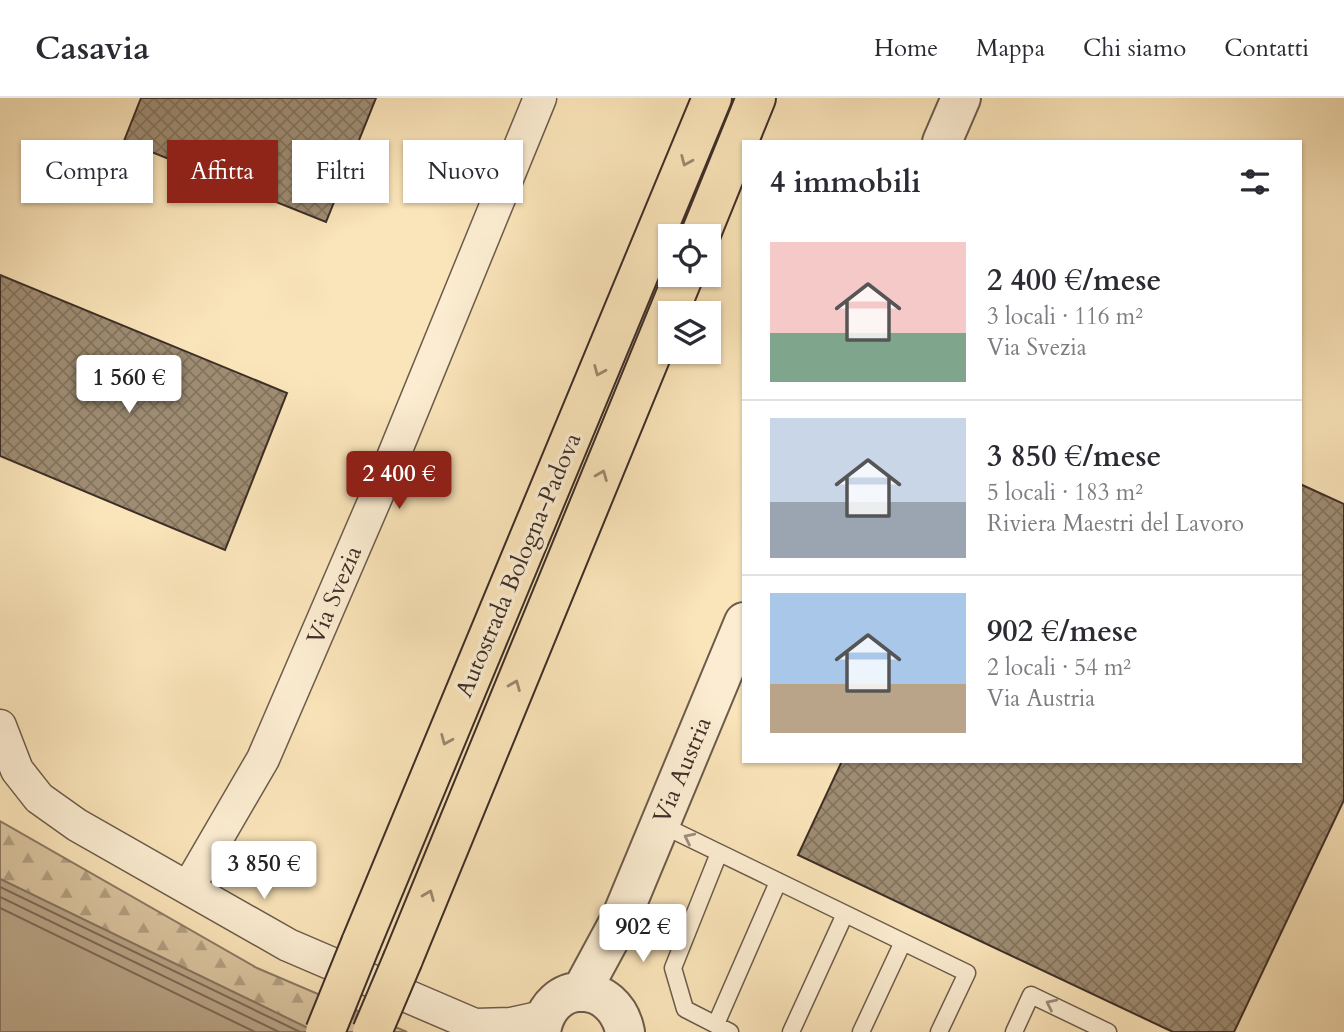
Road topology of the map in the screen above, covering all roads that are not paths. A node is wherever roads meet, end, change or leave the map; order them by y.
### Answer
1 (540, 98) edge
2 (712, 98) edge
3 (756, 98) edge
4 (961, 98) edge
5 (944, 140) edge
6 (705, 224) edge
7 (679, 287) edge
8 (742, 627) edge
9 (0, 726) edge
10 (660, 824) junction
11 (719, 853) junction
12 (778, 882) junction
13 (188, 888) junction
14 (845, 914) junction
15 (903, 942) junction
16 (607, 1010) edge
17 (542, 1024) edge
18 (723, 1028) edge
19 (1090, 1028) edge
20 (484, 1029) edge
21 (325, 1032) edge
22 (372, 1032) edge
23 (791, 1032) edge
24 (861, 1032) edge
25 (939, 1032) edge
26 (1014, 1032) edge
27 (1108, 1032) edge

1 - 13 street, Via Svezia
2 -> 21 highway, Autostrada Bologna-Padova, bridge
3 - 6 highway
4 - 5 street
22 -> 7 highway, Autostrada Bologna-Padova, bridge
8 - 10 street, Via Austria
9 - 13 street
11 -> 10 lane
10 - 16 street, Via Austria
11 - 12 lane
11 - 18 lane
12 - 14 lane
12 - 18 lane
13 - 20 street
14 - 15 lane
14 - 23 lane
15 - 24 lane
15 - 25 lane
16 - 17 street
17 - 20 street
19 -> 26 lane
19 - 27 lane

